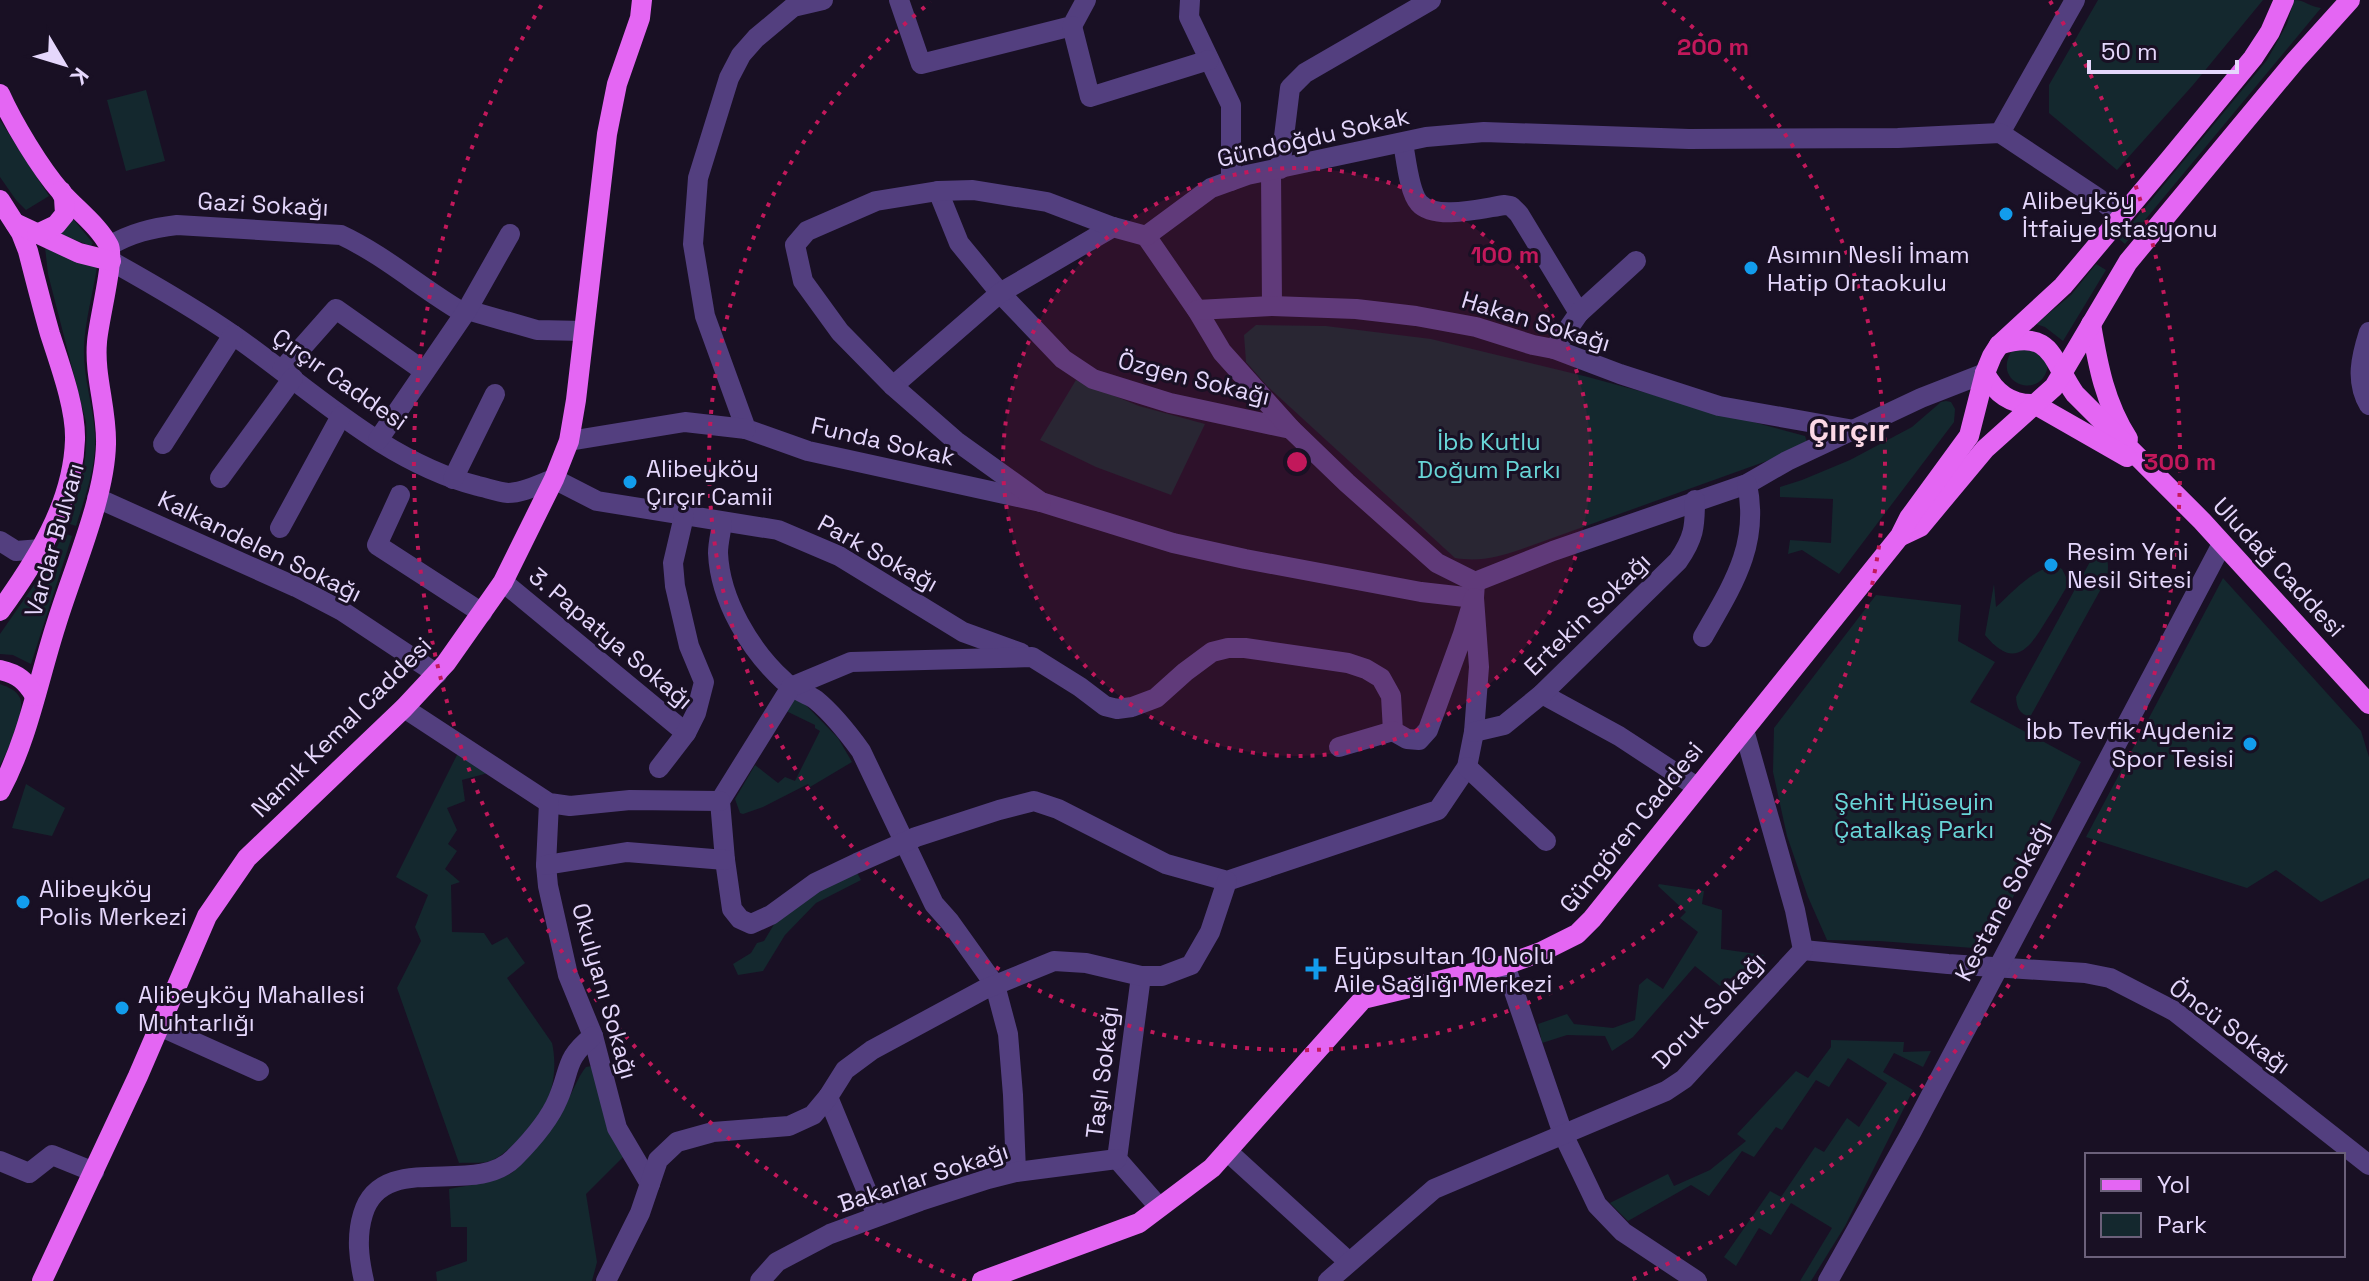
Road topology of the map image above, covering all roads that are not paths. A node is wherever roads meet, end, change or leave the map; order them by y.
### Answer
1 (656, 0) edge
2 (823, 0) edge
3 (899, 0) edge
4 (1086, 0) edge
5 (1190, 0) edge
6 (1431, 0) edge
7 (2075, 0) edge
8 (2284, 0) edge
9 (2350, 0) edge
10 (641, 9) edge
11 (1397, 10) edge
12 (1072, 26) junction
13 (1209, 60) junction
14 (0, 94) edge
15 (2000, 133) junction
16 (1403, 143) junction
17 (1275, 170) junction
18 (1231, 181) junction
19 (61, 191) junction
20 (938, 191) junction
21 (0, 200) edge
22 (2122, 217) junction
23 (15, 223) junction
24 (1113, 227) junction
25 (37, 234) junction
26 (510, 234) dead end
27 (1146, 236) junction
28 (110, 254) junction
29 (1636, 261) dead end
30 (1000, 293) junction
31 (1272, 306) junction
32 (467, 310) junction
33 (1197, 310) junction
34 (1579, 313) junction
35 (2091, 324) junction
36 (584, 331) junction
37 (2369, 332) edge
38 (233, 335) junction
39 (1999, 345) junction
40 (1554, 349) junction
41 (424, 371) junction
42 (1985, 373) junction
43 (288, 374) junction
44 (2061, 375) junction
45 (893, 386) junction
46 (495, 394) dead end
47 (2034, 404) junction
48 (2369, 405) edge
49 (341, 416) junction
50 (746, 429) junction
51 (1291, 429) junction
52 (1854, 430) junction
53 (378, 440) junction
54 (569, 441) junction
55 (163, 444) dead end
56 (2148, 469) junction
57 (220, 478) dead end
58 (453, 479) junction
59 (554, 479) junction
60 (1747, 484) junction
61 (400, 495) dead end
62 (97, 498) junction
63 (1695, 500) junction
64 (1041, 502) junction
65 (684, 516) junction
66 (722, 523) junction
67 (280, 528) dead end
68 (1900, 536) junction
69 (0, 541) edge
70 (2222, 544) junction
71 (41, 549) junction
72 (503, 582) junction
73 (1474, 590) junction
74 (0, 611) edge
75 (482, 613) junction
76 (1703, 637) dead end
77 (1032, 657) junction
78 (0, 670) edge
79 (437, 674) junction
80 (791, 687) junction
81 (1542, 694) junction
82 (35, 696) junction
83 (2369, 704) edge
84 (404, 708) junction
85 (1744, 730) junction
86 (1393, 731) junction
87 (1474, 732) junction
88 (686, 733) junction
89 (1339, 747) dead end
90 (1467, 767) junction
91 (659, 768) dead end
92 (1697, 787) junction
93 (0, 791) edge
94 (720, 801) junction
95 (549, 803) junction
96 (1546, 841) dead end
97 (905, 843) junction
98 (725, 860) junction
99 (546, 865) junction
100 (1227, 881) junction
101 (1803, 950) junction
102 (1505, 965) junction
103 (1998, 968) junction
104 (1141, 976) junction
105 (995, 985) junction
106 (159, 1026) junction
107 (593, 1036) junction
108 (259, 1071) dead end
109 (828, 1097) junction
110 (1563, 1134) junction
111 (1227, 1151) junction
112 (1117, 1159) junction
113 (0, 1161) edge
114 (2369, 1165) edge
115 (94, 1172) junction
116 (1016, 1172) junction
117 (650, 1184) junction
118 (1159, 1207) junction
119 (877, 1216) junction
120 (1349, 1262) junction
121 (1013, 1276) edge
122 (42, 1281) edge
123 (364, 1281) edge
124 (606, 1281) edge
125 (760, 1281) edge
126 (982, 1281) edge
127 (1328, 1281) edge
128 (1697, 1281) edge
129 (1828, 1281) edge

1 - 10 main road
2 - 50 street
3 - 12 street
4 - 12 street
5 - 13 street
6 - 11 street
7 - 15 street
8 - 22 main road
9 - 35 main road
10 - 36 main road, Namık Kemal Caddesi
11 - 17 street
12 - 13 street
13 - 18 street
14 - 19 main road
15 - 16 street, Gündoğdu Sokak
15 - 22 street
16 - 17 street, Gündoğdu Sokak
16 - 34 street
17 - 18 street, Gündoğdu Sokak
17 - 31 street
18 - 27 street, Gündoğdu Sokak
19 - 25 main road
19 - 28 main road
20 - 24 street
20 - 30 street, Özgen Sokağı
20 - 45 street
21 - 23 main road, Vardar Bulvarı
22 - 39 main road
23 - 25 main road
23 - 71 main road, Vardar Bulvarı
24 - 27 street
24 - 30 street
25 - 28 main road
26 - 32 street
27 - 33 street
28 - 32 street, Gazi Sokağı
28 - 38 street, Çırçır Caddesi
28 - 62 main road, Vardar Bulvarı
29 - 34 street
30 - 45 street
30 - 51 street, Özgen Sokağı
31 - 33 street, Hakan Sokağı
31 - 40 street, Hakan Sokağı
32 - 36 street, Gazi Sokağı
32 - 41 street
33 - 51 street
34 - 40 street
35 - 44 main road
35 - 56 main road, Uludağ Caddesi
36 - 54 main road, Namık Kemal Caddesi
37 - 48 street
38 - 43 street, Çırçır Caddesi
38 - 55 street
39 - 42 main road
39 - 44 main road
40 - 52 street, Hakan Sokağı
41 - 43 street
41 - 53 street
42 - 47 main road
42 - 52 street
42 - 68 main road, Güngören Caddesi
43 - 49 street, Çırçır Caddesi
43 - 57 street
44 - 47 main road
44 - 56 main road, Uludağ Caddesi
45 - 64 street
46 - 58 street
47 - 56 main road, Uludağ Caddesi
47 - 68 main road, Güngören Caddesi
49 - 53 street, Çırçır Caddesi
49 - 67 street
50 - 54 street, Funda Sokak
50 - 64 street, Funda Sokak
51 - 73 street
52 - 60 street
53 - 58 street, Çırçır Caddesi
54 - 59 main road, Namık Kemal Caddesi
56 - 70 main road, Uludağ Caddesi
58 - 59 street, Çırçır Caddesi
59 - 65 street, Park Sokağı
59 - 72 main road, Namık Kemal Caddesi
60 - 63 street
60 - 76 street
61 - 75 street
62 - 79 street, Kalkandelen Sokağı
62 - 82 main road, Vardar Bulvarı
63 - 73 street
63 - 81 street, Ertekin Sokağı
64 - 73 street, Funda Sokak
65 - 66 street, Park Sokağı
65 - 88 street
66 - 77 street, Park Sokağı
66 - 80 street
68 - 85 main road, Güngören Caddesi
69 - 71 street
70 - 83 main road, Uludağ Caddesi
70 - 103 street, Kestane Sokağı
71 - 74 main road, Vardar Bulvarı
72 - 75 main road, Namık Kemal Caddesi
72 - 88 street, 3. Papatya Sokağı
73 - 86 street
73 - 87 street
75 - 79 main road, Namık Kemal Caddesi
77 - 80 street
77 - 86 street, Park Sokağı
78 - 82 main road
79 - 84 main road, Namık Kemal Caddesi
80 - 94 street
80 - 97 street
81 - 87 street, Ertekin Sokağı
81 - 92 street
82 - 93 main road, Vardar Bulvarı
84 - 95 street
84 - 106 main road, Namık Kemal Caddesi
85 - 92 main road, Güngören Caddesi
85 - 101 street, Doruk Sokağı
86 - 89 street
87 - 90 street
88 - 91 street
90 - 96 street
90 - 100 street
92 - 102 main road, Güngören Caddesi
94 - 95 street
94 - 98 street
95 - 99 street, Okulyanı Sokağı
97 - 98 street
97 - 100 street
97 - 105 street
98 - 99 street
99 - 107 street, Okulyanı Sokağı
100 - 104 street
101 - 103 street, Öncü Sokağı
101 - 110 street, Doruk Sokağı
102 - 110 street
102 - 111 main road, Güngören Caddesi
103 - 114 street, Öncü Sokağı
103 - 129 street, Kestane Sokağı
104 - 105 street
104 - 112 street, Taşlı Sokağı
105 - 109 street
105 - 116 street
106 - 108 street
106 - 115 main road, Namık Kemal Caddesi
107 - 117 street, Okulyanı Sokağı
107 - 123 street
109 - 117 street
109 - 119 street
110 - 120 street, Doruk Sokağı
110 - 128 street
111 - 118 main road, Güngören Caddesi
111 - 120 street
112 - 116 street, Bakarlar Sokağı
112 - 118 street, Taşlı Sokağı
113 - 115 street
115 - 122 main road, Namık Kemal Caddesi
116 - 119 street, Bakarlar Sokağı
117 - 124 street
118 - 121 main road, Güngören Caddesi
119 - 125 street, Bakarlar Sokağı
120 - 127 street, Doruk Sokağı
121 - 126 main road, Güngören Caddesi

